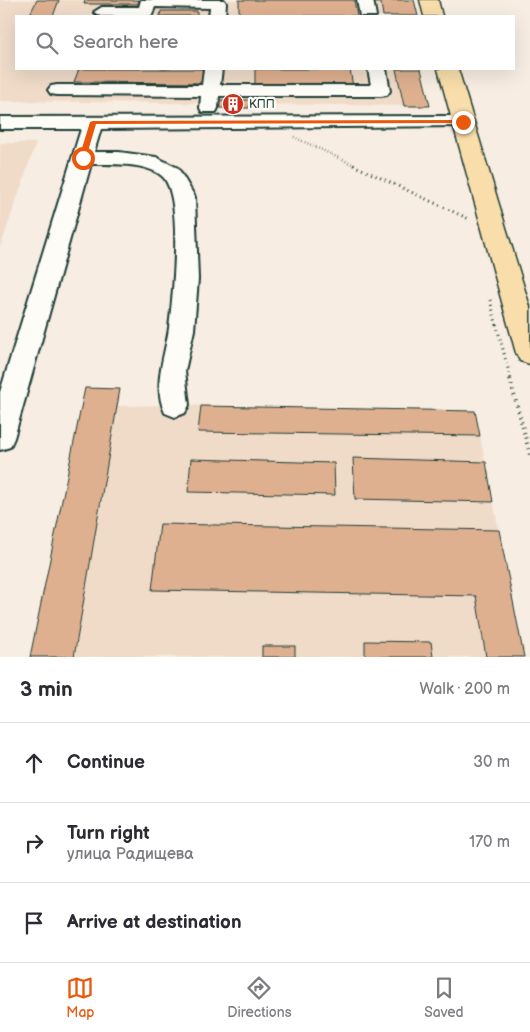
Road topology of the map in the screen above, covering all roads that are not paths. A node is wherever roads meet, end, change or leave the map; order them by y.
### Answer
1 (365, 0) edge
2 (428, 0) edge
3 (219, 6) edge
4 (102, 12) dead end
5 (368, 15) edge
6 (433, 15) edge
7 (213, 70) edge
8 (377, 70) edge
9 (448, 70) edge
10 (57, 90) dead end
11 (211, 91) junction
12 (93, 122) junction
13 (206, 122) junction
14 (463, 122) junction
15 (0, 123) edge
16 (83, 158) junction
17 (530, 353) edge
18 (176, 405) dead end
19 (0, 438) edge

1 - 5 street
2 - 6 main road
3 - 4 street
7 - 11 street
8 - 11 street
9 - 14 main road
10 - 11 street
11 - 13 street
12 - 13 street
12 - 15 street
12 - 16 street
13 - 14 street
14 - 17 main road
16 - 18 street
16 - 19 street

